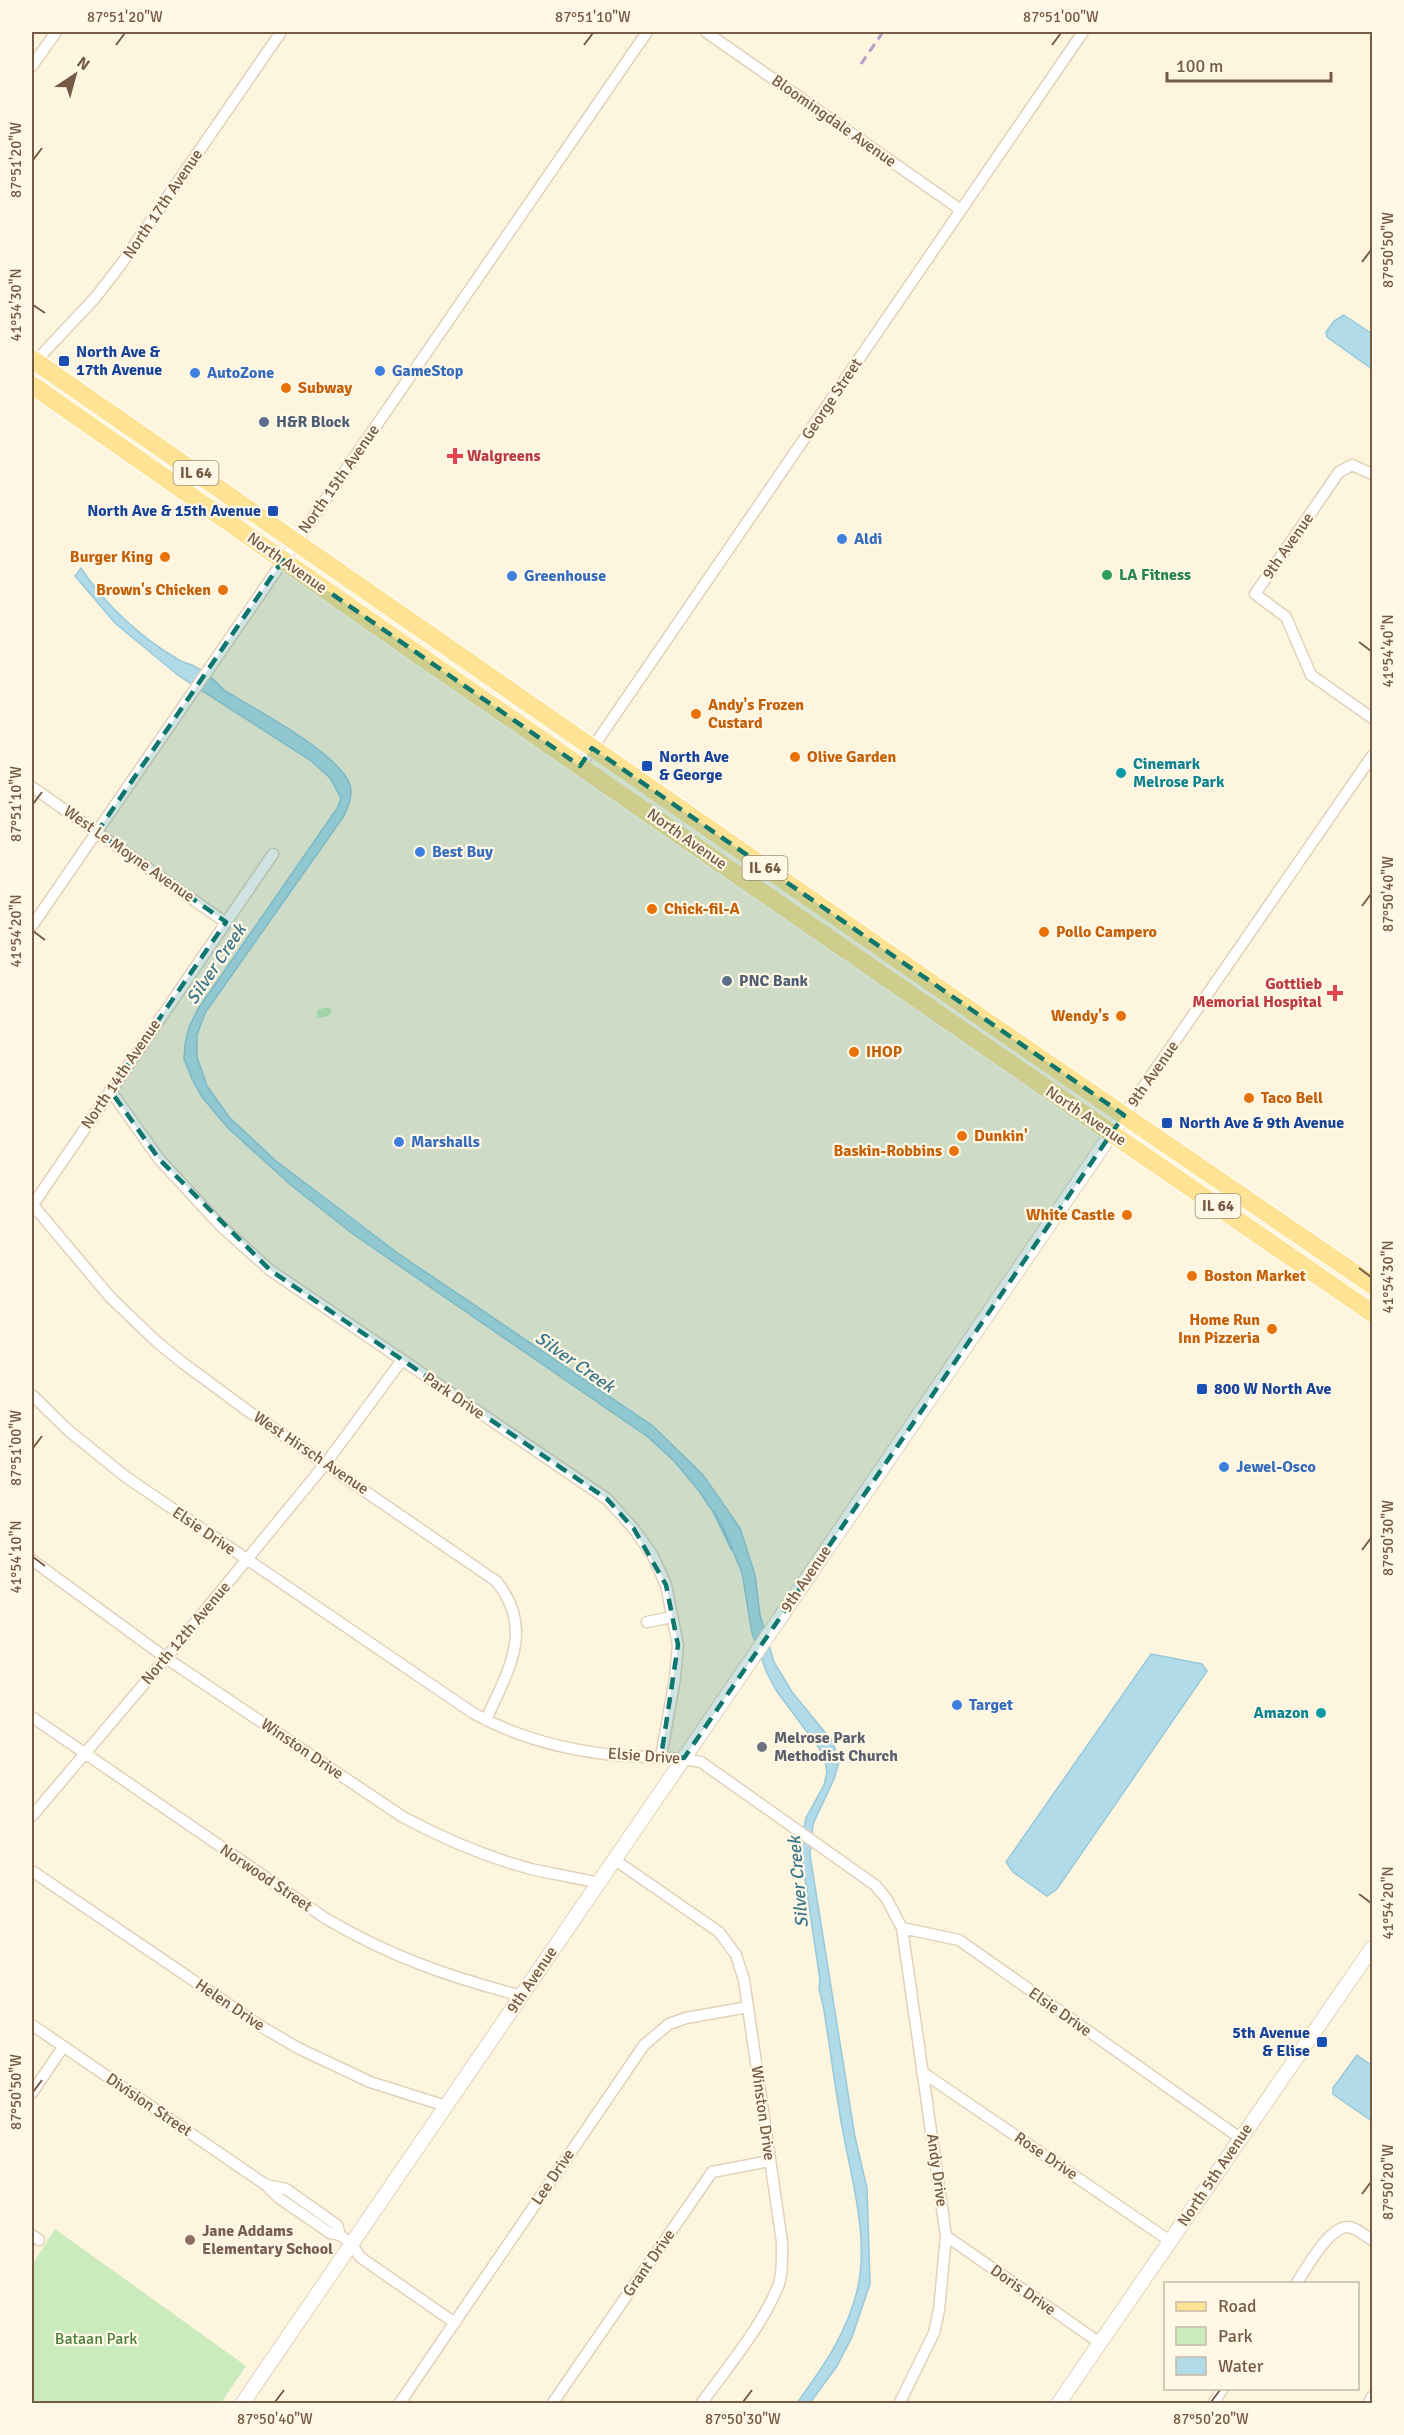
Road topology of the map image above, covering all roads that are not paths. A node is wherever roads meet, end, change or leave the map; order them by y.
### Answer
1 (56, 32) edge
2 (281, 32) edge
3 (647, 32) edge
4 (706, 32) edge
5 (1083, 32) edge
6 (32, 66) edge
7 (961, 210) junction
8 (32, 362) edge
9 (32, 385) edge
10 (1372, 474) edge
11 (295, 542) junction
12 (283, 560) junction
13 (1372, 718) edge
14 (592, 748) junction
15 (1372, 756) edge
16 (580, 766) junction
17 (32, 787) edge
18 (97, 832) junction
19 (273, 854) dead end
20 (225, 922) junction
21 (32, 926) edge
22 (110, 1090) junction
23 (1124, 1115) junction
24 (1112, 1133) junction
25 (32, 1205) edge
26 (1372, 1285) edge
27 (1372, 1313) edge
28 (402, 1360) junction
29 (32, 1395) edge
30 (326, 1463) junction
31 (32, 1560) edge
32 (246, 1560) junction
33 (672, 1617) junction
34 (647, 1622) dead end
35 (166, 1658) junction
36 (32, 1717) edge
37 (486, 1720) junction
38 (84, 1753) junction
39 (661, 1757) junction
40 (684, 1758) junction
41 (32, 1816) edge
42 (615, 1860) junction
43 (32, 1871) edge
44 (599, 1883) junction
45 (902, 1929) junction
46 (1372, 1948) edge
47 (522, 1996) junction
48 (748, 2007) junction
49 (32, 2025) edge
50 (63, 2047) junction
51 (922, 2072) junction
52 (32, 2093) edge
53 (446, 2106) junction
54 (1240, 2138) junction
55 (771, 2161) junction
56 (946, 2236) junction
57 (1170, 2241) junction
58 (1372, 2241) edge
59 (352, 2244) junction
60 (1297, 2282) edge
61 (455, 2323) junction
62 (1100, 2343) junction
63 (1222, 2390) edge
64 (1372, 2397) edge
65 (242, 2403) edge
66 (399, 2403) edge
67 (552, 2403) edge
68 (701, 2403) edge
69 (899, 2403) edge
70 (1058, 2403) edge
71 (1213, 2403) edge
72 (1368, 2403) edge

1 - 6 street
2 - 8 street, North 17th Avenue
3 - 11 street, North 15th Avenue
4 - 7 street, Bloomingdale Avenue
5 - 7 street, George Street
7 - 14 street, George Street
8 - 11 main road, North Avenue / IL 64
9 - 12 main road, North Avenue / IL 64
10 - 13 street, 9th Avenue
11 - 12 street, North 15th Avenue
11 - 14 main road, North Avenue / IL 64
12 - 16 main road, North Avenue / IL 64
12 - 18 street, North 15th Avenue
14 - 16 street, George Street
14 - 23 main road, North Avenue / IL 64
15 - 23 street, 9th Avenue
16 - 24 main road, North Avenue / IL 64
17 - 18 street, West Le Moyne Avenue
18 - 20 street, West Le Moyne Avenue
18 - 21 street, North 15th Avenue
19 - 20 street, North 14th Avenue
20 - 22 street, North 14th Avenue
22 - 25 street, North 14th Avenue
22 - 28 street, Park Drive
23 - 24 street, 9th Avenue
23 - 26 main road, North Avenue / IL 64
24 - 27 main road, North Avenue / IL 64
24 - 40 street, 9th Avenue
25 - 30 street, West Hirsch Avenue
28 - 30 street, North 12th Avenue
28 - 33 street, Park Drive
29 - 32 street, Elsie Drive
30 - 32 street, North 12th Avenue
30 - 37 street, West Hirsch Avenue
31 - 35 street, Winston Drive
32 - 35 street, North 12th Avenue
32 - 37 street, Elsie Drive
33 - 34 street
33 - 39 street, Park Drive
35 - 38 street, North 12th Avenue
35 - 44 street, Winston Drive
36 - 38 street, Norwood Street
37 - 39 street, Elsie Drive
38 - 41 street, North 12th Avenue
38 - 47 street, Norwood Street
39 - 40 street, Elsie Drive
40 - 42 street, 9th Avenue
40 - 45 street, Elsie Drive
42 - 44 street, 9th Avenue
42 - 48 street, Winston Drive
43 - 53 street, Helen Drive
44 - 47 street, 9th Avenue
45 - 51 street, Andy Drive
45 - 54 street, Elsie Drive
46 - 54 street, North 5th Avenue
47 - 53 street, 9th Avenue
48 - 55 street, Winston Drive
48 - 61 street, Lee Drive
49 - 50 street, Division Street
50 - 52 street
50 - 59 street, Division Street
51 - 56 street, Andy Drive
51 - 57 street, Rose Drive
53 - 59 street, 9th Avenue
54 - 57 street, North 5th Avenue
55 - 67 street, Grant Drive
55 - 68 street, Winston Drive
56 - 62 street, Doris Drive
56 - 69 street, Andy Drive
57 - 62 street, North 5th Avenue
58 - 60 street
59 - 61 street, Division Street
59 - 65 street, 9th Avenue
61 - 66 street, Lee Drive
62 - 70 street, North 5th Avenue
63 - 71 street
64 - 72 street

